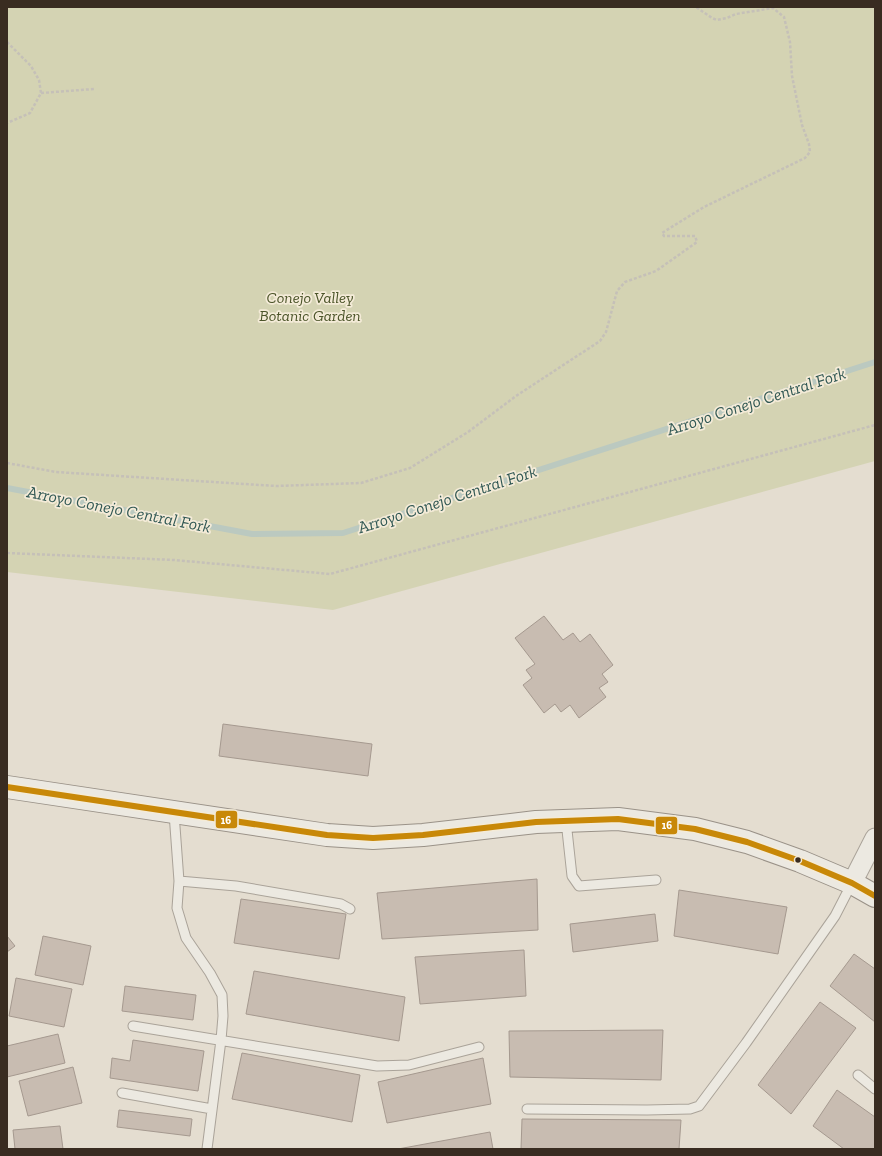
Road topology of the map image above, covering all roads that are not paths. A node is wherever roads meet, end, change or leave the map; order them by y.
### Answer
1 (7, 787) edge
2 (174, 813) junction
3 (566, 821) junction
4 (875, 838) edge
5 (656, 880) dead end
6 (179, 881) junction
7 (852, 883) junction
8 (875, 896) edge
9 (350, 909) dead end
10 (134, 1026) dead end
11 (221, 1040) junction
12 (479, 1047) dead end
13 (858, 1076) dead end
14 (875, 1089) edge
15 (122, 1093) dead end
16 (212, 1109) junction
17 (527, 1109) dead end
18 (207, 1149) edge

1 - 2 street
2 - 3 street
2 - 6 lane
3 - 5 lane
3 - 7 street
4 - 7 street
6 - 9 lane
6 - 11 lane
7 - 8 street
7 - 17 lane
10 - 11 lane
11 - 12 lane
11 - 16 lane
13 - 14 lane
15 - 16 lane
16 - 18 lane

